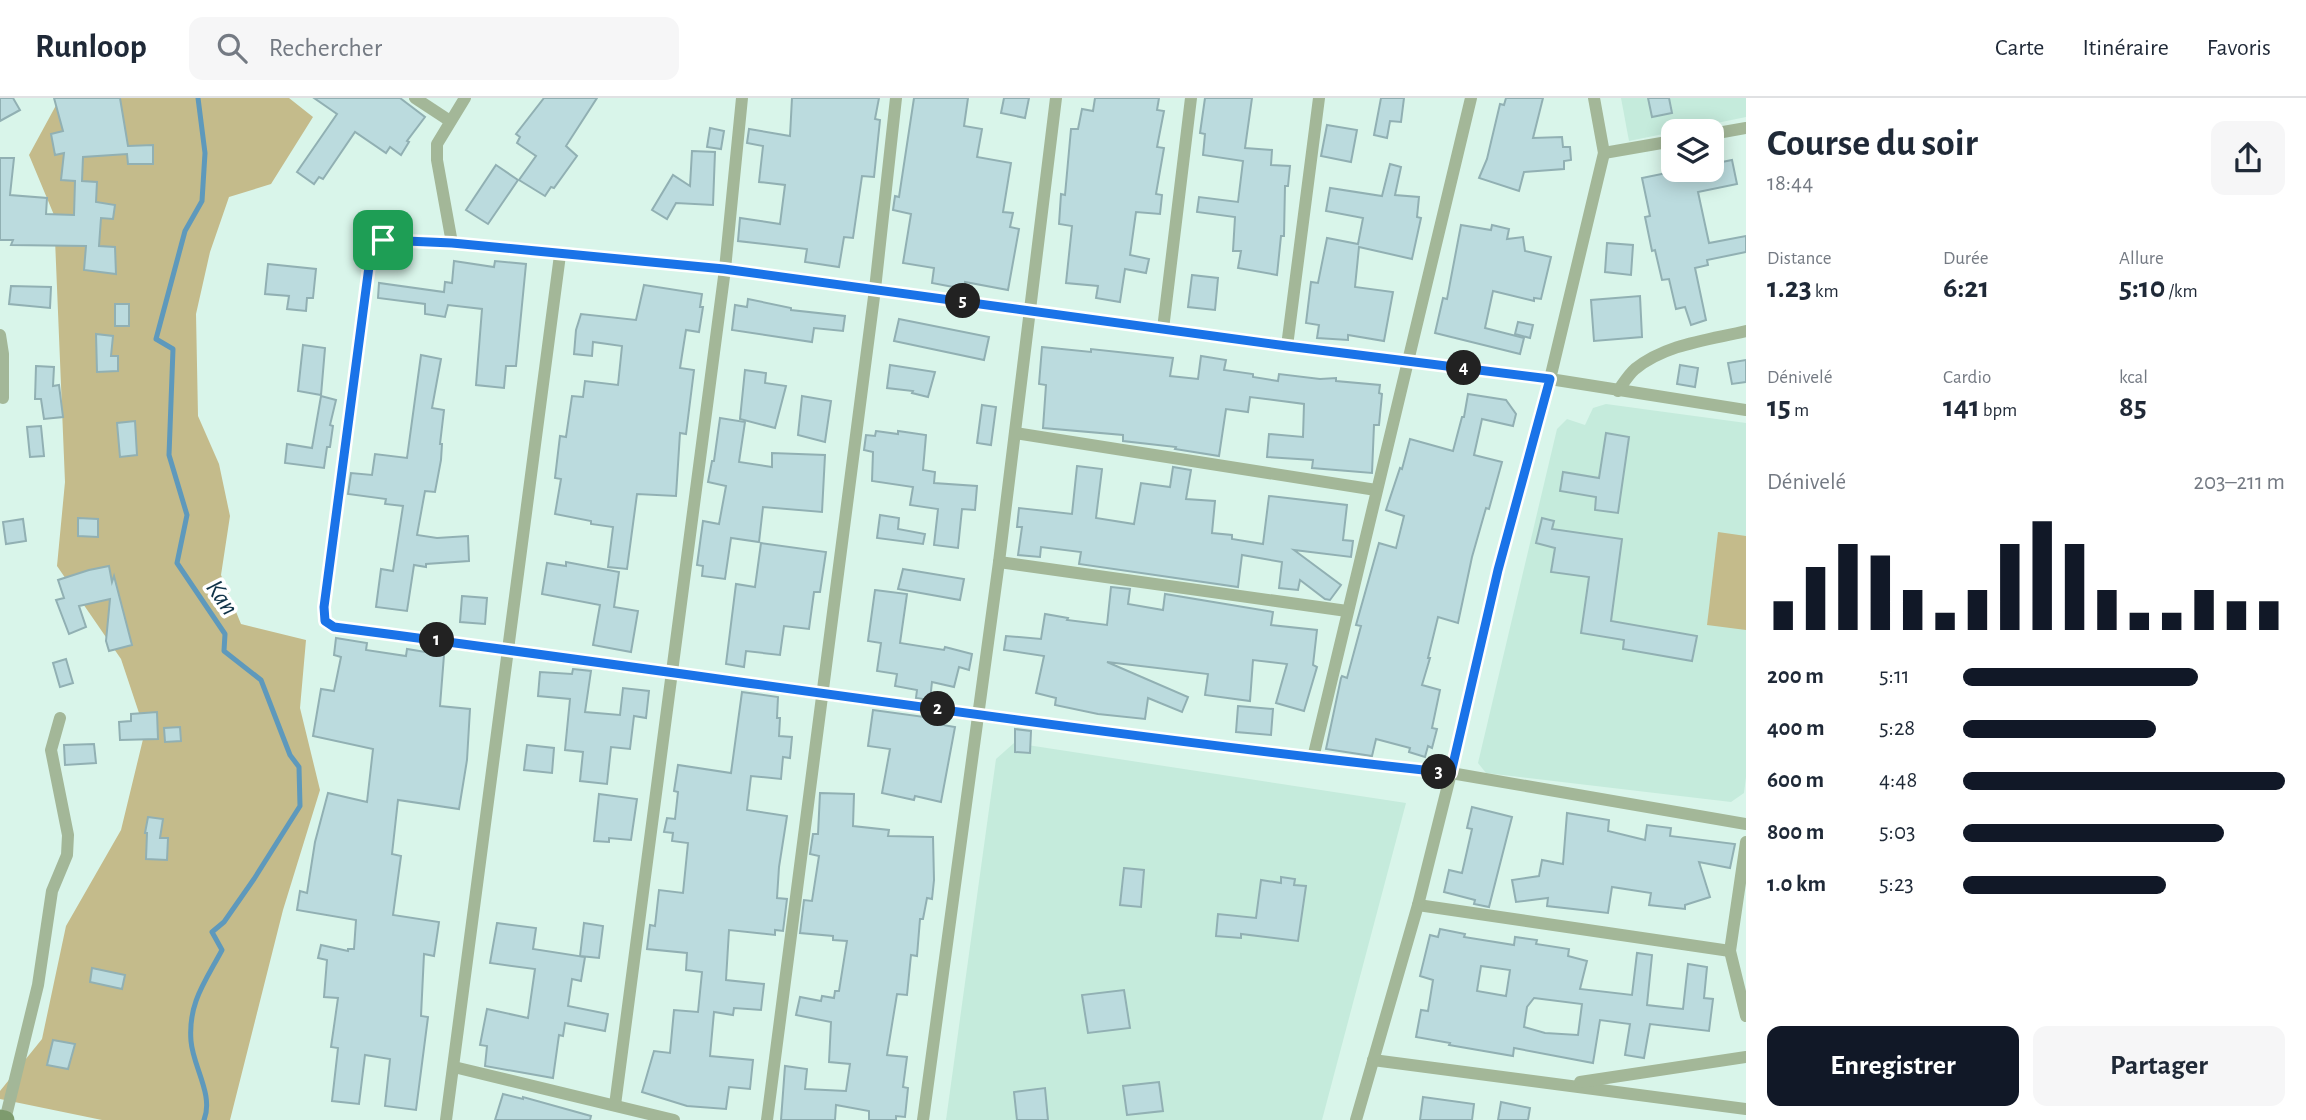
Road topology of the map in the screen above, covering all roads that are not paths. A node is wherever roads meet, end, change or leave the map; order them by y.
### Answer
1 (415, 98) edge
2 (465, 98) edge
3 (742, 98) edge
4 (896, 98) edge
5 (1056, 98) edge
6 (1191, 98) edge
7 (1319, 98) edge
8 (1471, 98) edge
9 (1594, 98) edge
10 (450, 121) junction
11 (1746, 128) edge
12 (1724, 132) edge
13 (1661, 143) edge
14 (1604, 153) junction
15 (452, 243) junction
16 (560, 255) junction
17 (724, 269) junction
18 (875, 289) junction
19 (1031, 311) junction
20 (1163, 329) junction
21 (1746, 331) edge
22 (0, 335) edge
23 (1287, 346) junction
24 (1409, 362) junction
25 (1550, 379) junction
26 (1618, 391) junction
27 (3, 398) dead end
28 (1746, 410) edge
29 (1015, 433) junction
30 (1376, 489) junction
31 (999, 562) junction
32 (1347, 611) junction
33 (507, 650) junction
34 (671, 672) junction
35 (822, 693) junction
36 (978, 715) junction
37 (60, 719) dead end
38 (1313, 758) junction
39 (1451, 773) junction
40 (1746, 824) edge
41 (1746, 842) edge
42 (1418, 905) junction
43 (1730, 951) junction
44 (1746, 1016) edge
45 (1746, 1057) edge
46 (1373, 1059) junction
47 (454, 1067) junction
48 (1566, 1084) junction
49 (615, 1105) junction
50 (1746, 1109) edge
51 (3, 1120) edge
52 (446, 1120) edge
53 (674, 1120) edge
54 (766, 1120) edge
55 (923, 1120) edge
56 (1356, 1120) edge

1 - 10 street
2 - 10 street
3 - 17 street
4 - 18 street
5 - 19 street
6 - 20 street
7 - 23 street
8 - 24 street
9 - 14 street
10 - 15 street
11 - 12 street
13 - 14 street
14 - 25 street
15 - 16 street
15 - 33 street
16 - 17 street
16 - 33 street
17 - 18 street
17 - 34 street
18 - 19 street
18 - 35 street
19 - 20 street
19 - 29 street
20 - 23 street
21 - 26 street
22 - 27 street
23 - 24 street
24 - 25 street
24 - 30 street
25 - 26 street
25 - 39 street
26 - 28 street
29 - 30 street
29 - 31 street
30 - 32 street
31 - 32 street
31 - 36 street
32 - 38 street
33 - 34 street
33 - 47 street
34 - 35 street
34 - 49 street
35 - 36 street
35 - 54 street
36 - 38 street
36 - 55 street
37 - 51 street
38 - 39 street
39 - 40 street
39 - 42 street
41 - 43 street
42 - 43 street
42 - 46 street
43 - 44 street
45 - 48 street
46 - 48 street
46 - 56 street
47 - 49 street
47 - 52 street
48 - 50 street
49 - 53 street

